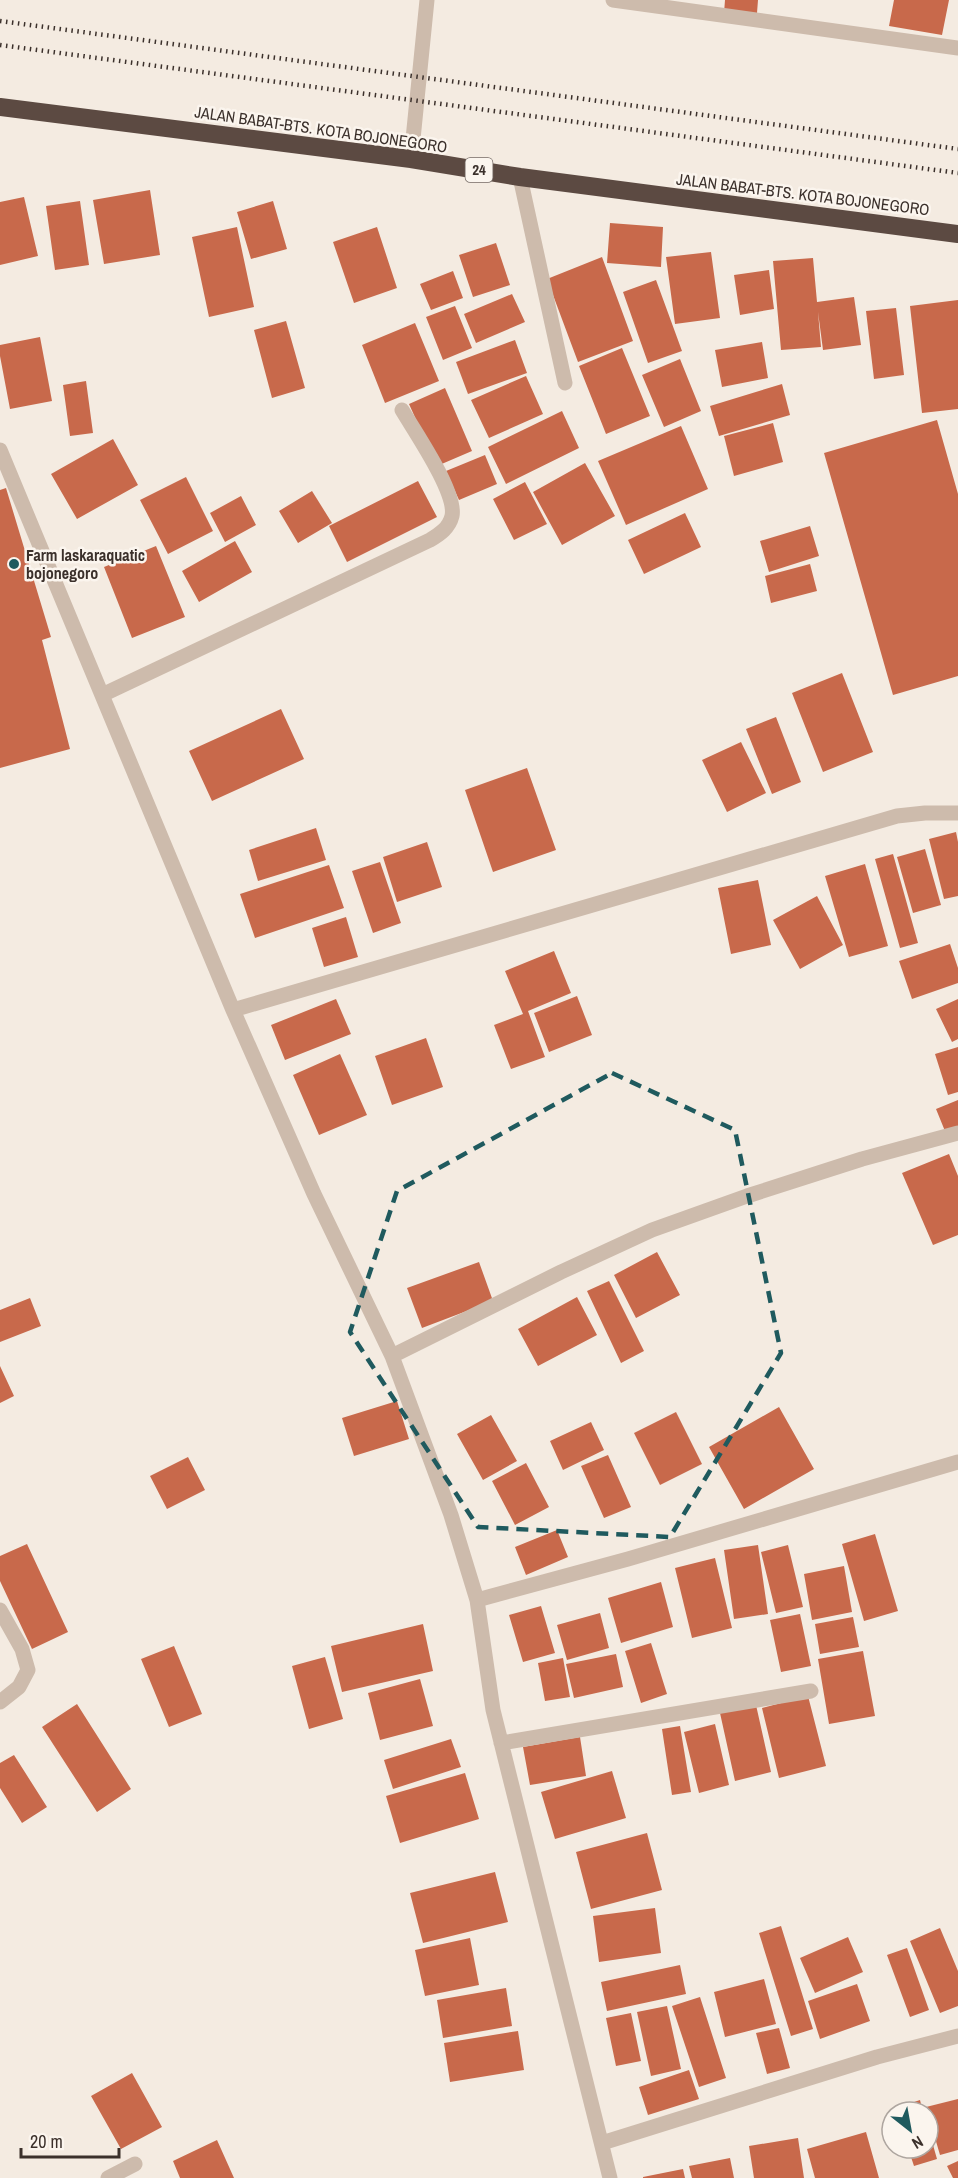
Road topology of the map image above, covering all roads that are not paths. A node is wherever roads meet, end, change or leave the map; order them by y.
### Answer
1 (427, 0) edge
2 (613, 0) edge
3 (958, 48) edge
4 (0, 107) edge
5 (411, 159) junction
6 (520, 177) junction
7 (958, 234) edge
8 (565, 383) dead end
9 (402, 410) dead end
10 (0, 450) edge
11 (102, 695) junction
12 (958, 813) edge
13 (233, 1010) junction
14 (958, 1133) edge
15 (392, 1356) junction
16 (958, 1462) edge
17 (477, 1600) junction
18 (0, 1610) edge
19 (811, 1691) dead end
20 (0, 1702) edge
21 (501, 1743) junction
22 (958, 2036) edge
23 (602, 2142) junction
24 (135, 2164) dead end
25 (108, 2178) edge
26 (610, 2178) edge

1 - 5 street
2 - 3 street
4 - 5 highway, JALAN BABAT-BTS. KOTA BOJONEGORO / 24
5 - 6 highway, JALAN BABAT-BTS. KOTA BOJONEGORO / 24
6 - 7 highway, JALAN BABAT-BTS. KOTA BOJONEGORO / 24
6 - 8 street
9 - 11 street
10 - 11 street
11 - 13 street
12 - 13 street
13 - 15 street
14 - 15 street
15 - 17 street
16 - 17 street
17 - 21 street
18 - 20 street
19 - 21 street
21 - 23 street
22 - 23 street
23 - 26 street
24 - 25 street

